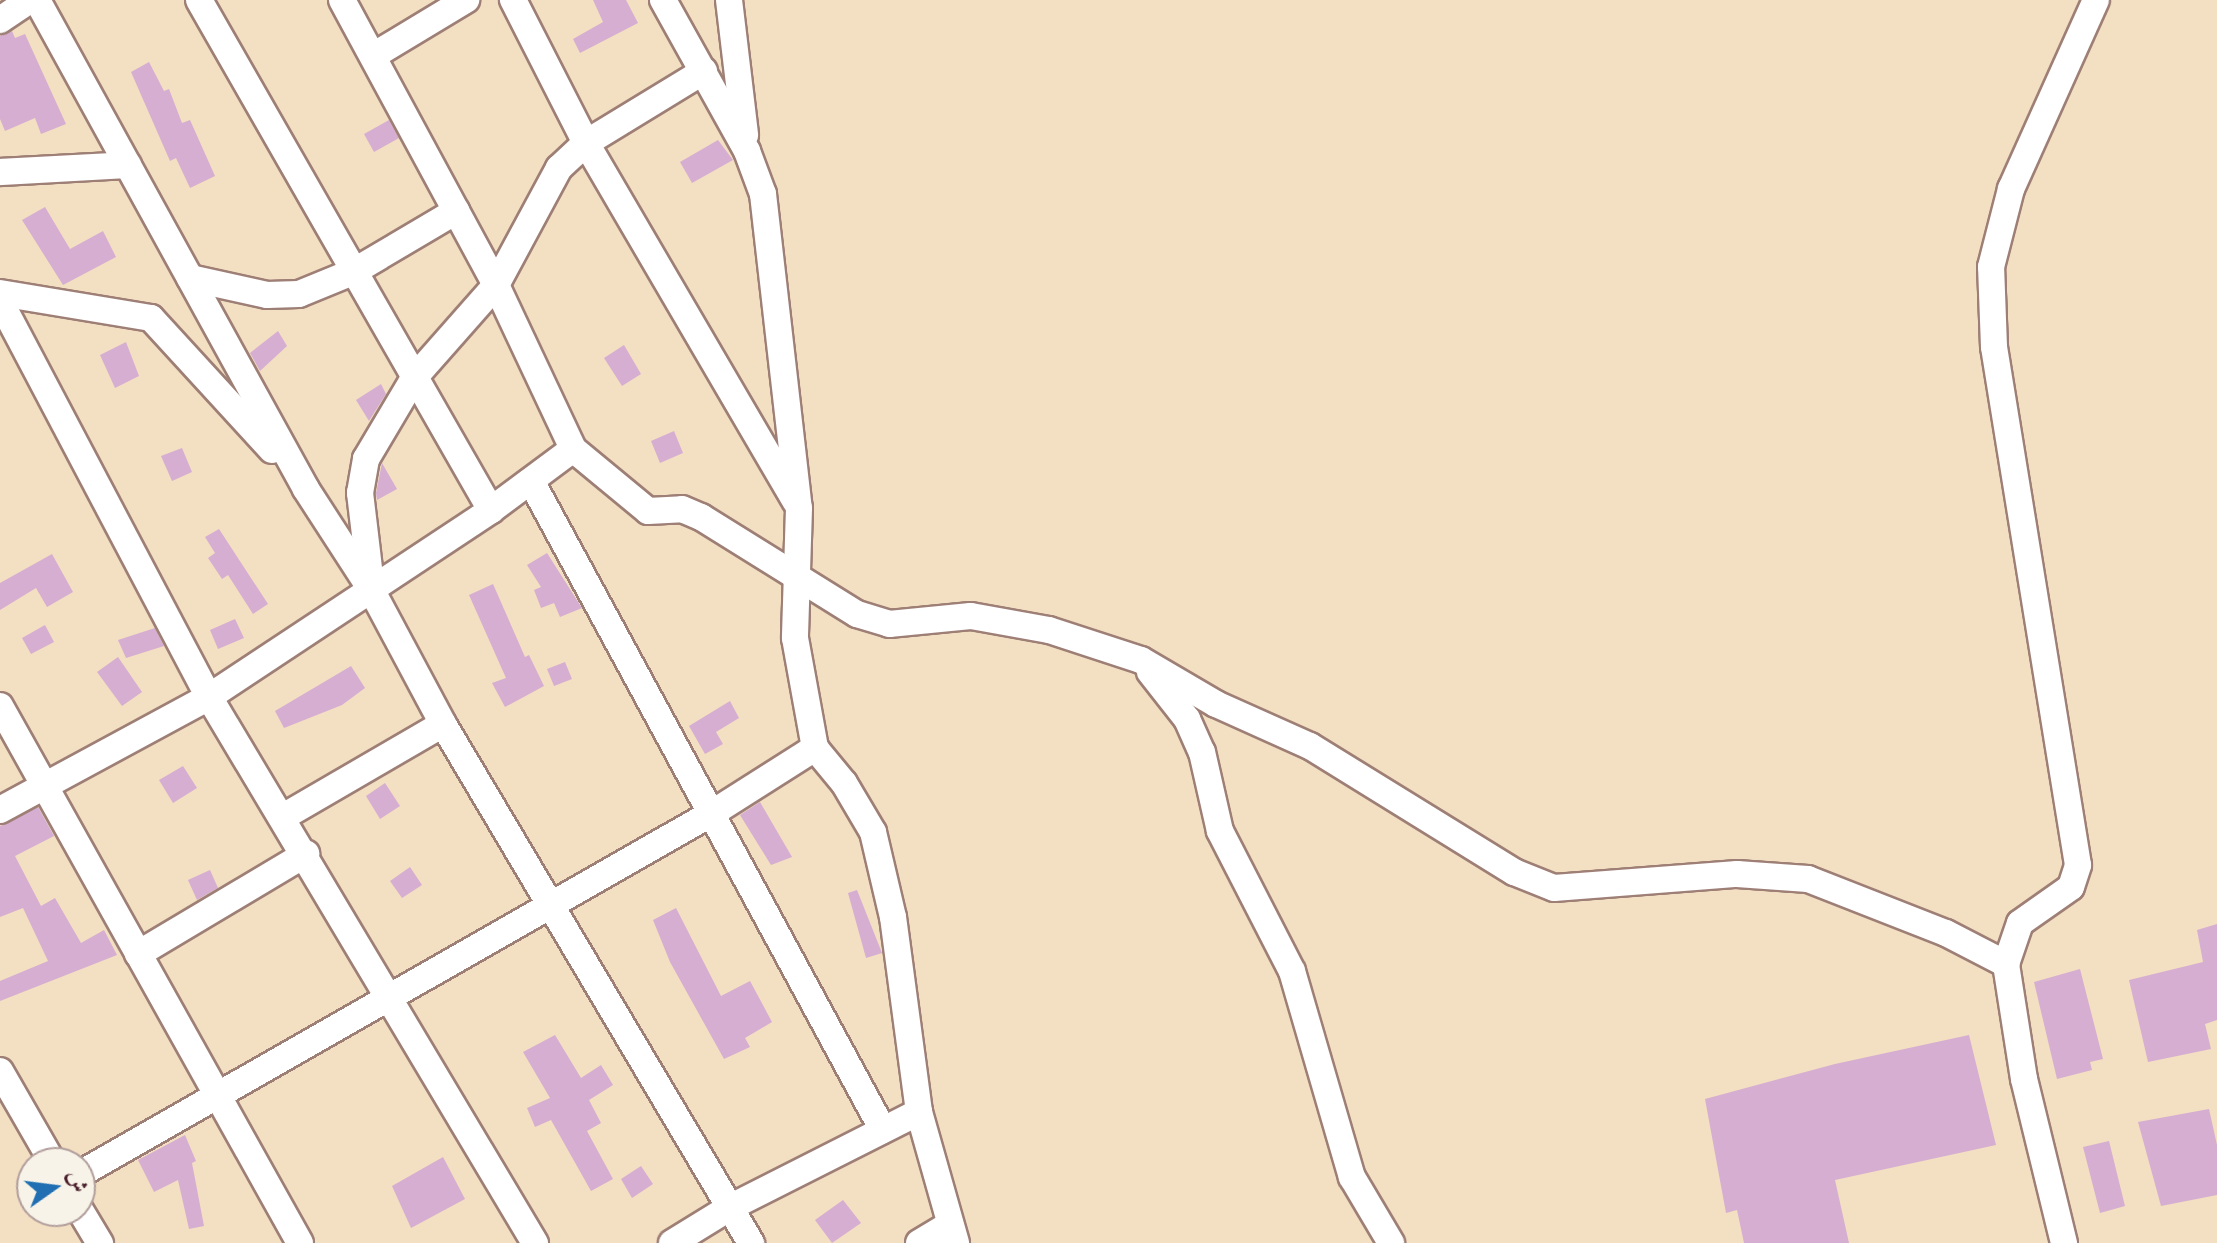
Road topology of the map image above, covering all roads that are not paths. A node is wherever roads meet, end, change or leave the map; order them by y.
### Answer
1 (30, 0) edge
2 (37, 0) edge
3 (199, 0) edge
4 (342, 0) edge
5 (466, 0) edge
6 (513, 0) edge
7 (663, 0) edge
8 (729, 0) edge
9 (2096, 0) edge
10 (0, 20) edge
11 (373, 56) junction
12 (704, 71) junction
13 (586, 143) junction
14 (747, 151) junction
15 (128, 165) junction
16 (0, 172) edge
17 (456, 211) junction
18 (353, 272) junction
19 (190, 278) junction
20 (496, 285) junction
21 (0, 293) edge
22 (0, 301) edge
23 (414, 378) junction
24 (573, 449) junction
25 (531, 481) junction
26 (306, 489) junction
27 (799, 508) junction
28 (491, 510) junction
29 (794, 573) junction
30 (372, 591) junction
31 (1141, 660) junction
32 (209, 697) junction
33 (0, 706) edge
34 (443, 724) junction
35 (815, 748) junction
36 (45, 785) junction
37 (0, 810) edge
38 (714, 812) junction
39 (283, 817) junction
40 (306, 854) junction
41 (548, 903) junction
42 (138, 954) junction
43 (2006, 964) junction
44 (388, 994) junction
45 (0, 1071) edge
46 (216, 1094) junction
47 (919, 1112) junction
48 (883, 1130) junction
49 (44, 1147) edge
50 (96, 1165) edge
51 (729, 1208) junction
52 (952, 1234) edge
53 (300, 1243) edge
54 (535, 1243) edge
55 (672, 1243) edge
56 (751, 1243) edge
57 (919, 1243) edge
58 (1391, 1243) edge
59 (2064, 1243) edge

1 - 10 street
2 - 15 street
3 - 18 street
4 - 11 street
5 - 11 street
6 - 13 street
7 - 12 street
8 - 14 street
9 - 43 street
11 - 17 street
12 - 13 street
12 - 14 street
13 - 20 street
13 - 27 street
14 - 27 street
15 - 16 street
15 - 19 street
17 - 18 street
17 - 20 street
18 - 19 street
18 - 23 street
19 - 26 street
20 - 23 street
20 - 24 street
21 - 26 street
22 - 32 street
23 - 28 street
23 - 30 street
24 - 25 street
24 - 29 street
25 - 28 street
25 - 38 street
26 - 30 street
27 - 29 street
28 - 30 street
29 - 31 street
29 - 35 street
30 - 32 street
30 - 34 street
31 - 43 street
31 - 58 street
32 - 36 street
32 - 39 street
33 - 36 street
34 - 39 street
34 - 41 street
35 - 38 street
35 - 47 street
36 - 37 street
36 - 42 street
38 - 41 street
38 - 48 street
39 - 40 street
40 - 42 street
40 - 44 street
41 - 44 street
41 - 51 street
42 - 46 street
43 - 59 street
44 - 46 street
44 - 54 street
45 - 49 street
46 - 50 street
46 - 53 street
47 - 48 street
47 - 52 street
48 - 51 street
51 - 55 street
51 - 56 street
52 - 57 street

